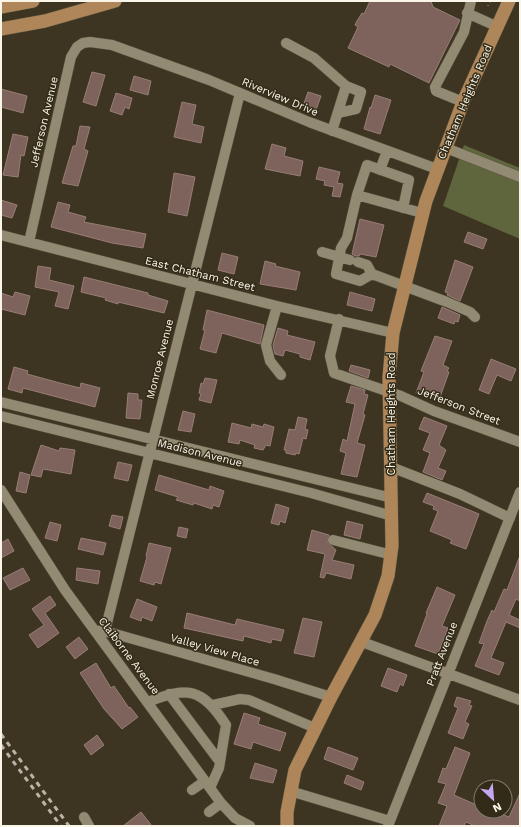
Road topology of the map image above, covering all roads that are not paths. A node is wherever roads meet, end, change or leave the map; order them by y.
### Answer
1 (33, 1) edge
2 (115, 1) edge
3 (471, 1) edge
4 (509, 1) edge
5 (1, 7) edge
6 (467, 13) junction
7 (498, 27) junction
8 (1, 29) edge
9 (286, 43) dead end
10 (114, 46) joint
11 (346, 86) junction
12 (240, 93) junction
13 (463, 102) junction
14 (338, 113) junction
15 (332, 131) junction
16 (446, 148) junction
17 (387, 150) junction
18 (380, 170) junction
19 (437, 170) junction
20 (520, 177) edge
21 (357, 196) junction
22 (402, 208) junction
23 (422, 213) junction
24 (1, 235) edge
25 (29, 242) junction
26 (322, 252) dead end
27 (339, 257) junction
28 (372, 274) junction
29 (191, 283) junction
30 (404, 284) junction
31 (277, 306) junction
32 (475, 317) dead end
33 (339, 320) junction
34 (393, 333) junction
35 (281, 375) dead end
36 (389, 392) junction
37 (1, 402) edge
38 (1, 416) edge
39 (153, 439) junction
40 (520, 442) edge
41 (150, 453) junction
42 (390, 467) junction
43 (1, 490) edge
44 (520, 492) edge
45 (392, 498) junction
46 (392, 516) junction
47 (510, 518) junction
48 (333, 540) dead end
49 (392, 555) junction
50 (93, 628) junction
51 (105, 631) junction
52 (362, 642) junction
53 (448, 674) junction
54 (169, 694) junction
55 (331, 697) junction
56 (520, 700) edge
57 (148, 702) junction
58 (213, 705) junction
59 (315, 728) junction
60 (220, 762) junction
61 (208, 784) junction
62 (192, 790) dead end
63 (290, 792) junction
64 (221, 803) junction
65 (208, 812) dead end
66 (389, 823) edge
67 (250, 826) edge
68 (287, 826) edge

1 - 5 main road
2 - 8 main road
3 - 6 street
4 - 7 main road, Chatham Heights Road
6 - 7 street
6 - 13 street
7 - 13 main road, Chatham Heights Road
9 - 11 street
10 - 12 street, Riverview Drive
10 - 25 street, Jefferson Avenue
11 - 14 street
11 - 14 street
12 - 15 street, Riverview Drive
12 - 29 street, Monroe Avenue
13 - 16 main road, Chatham Heights Road
14 - 15 street
15 - 17 street, Riverview Drive
16 - 19 main road, Chatham Heights Road
16 - 20 street
17 - 18 street
17 - 19 street, Riverview Drive
18 - 21 street
18 - 22 street
19 - 23 main road, Chatham Heights Road
21 - 22 street
21 - 27 street
22 - 23 street
23 - 30 main road, Chatham Heights Road
24 - 25 street, East Chatham Street
25 - 29 street, East Chatham Street
26 - 27 street
27 - 28 street
27 - 28 street
28 - 30 street
29 - 31 street, East Chatham Street
29 - 39 street, Monroe Avenue
30 - 32 street
30 - 34 main road, Chatham Heights Road
31 - 33 street, East Chatham Street
31 - 35 street
33 - 34 street, East Chatham Street
33 - 36 street, Jefferson Street
34 - 36 main road, Chatham Heights Road
36 - 40 street, Jefferson Street
36 - 42 main road, Chatham Heights Road
37 - 39 street, Madison Avenue
38 - 41 street, Madison Avenue
39 - 41 street, Monroe Avenue
39 - 45 street, Madison Avenue
41 - 46 street, Madison Avenue
41 - 51 street, Monroe Avenue
42 - 45 main road, Chatham Heights Road
42 - 47 street
43 - 50 street, Claiborne Avenue
44 - 47 street, Pratt Avenue
45 - 46 main road, Chatham Heights Road
46 - 49 main road, Chatham Heights Road
47 - 53 street, Pratt Avenue
48 - 49 street
49 - 52 main road, Chatham Heights Road
50 - 51 street, Valley View Place
50 - 57 street, Claiborne Avenue
51 - 55 street, Valley View Place
52 - 53 street
52 - 55 main road, Chatham Heights Road
53 - 56 street
53 - 66 street, Pratt Avenue
54 - 57 street
54 - 58 street
54 - 60 street
55 - 59 main road, Chatham Heights Road
57 - 61 street, Claiborne Avenue
58 - 59 street
58 - 60 street
59 - 63 main road, Chatham Heights Road
60 - 61 street
61 - 62 street
61 - 64 street, Claiborne Avenue
63 - 66 street
63 - 68 main road, Chatham Heights Road
64 - 65 street
64 - 67 street, Claiborne Avenue

